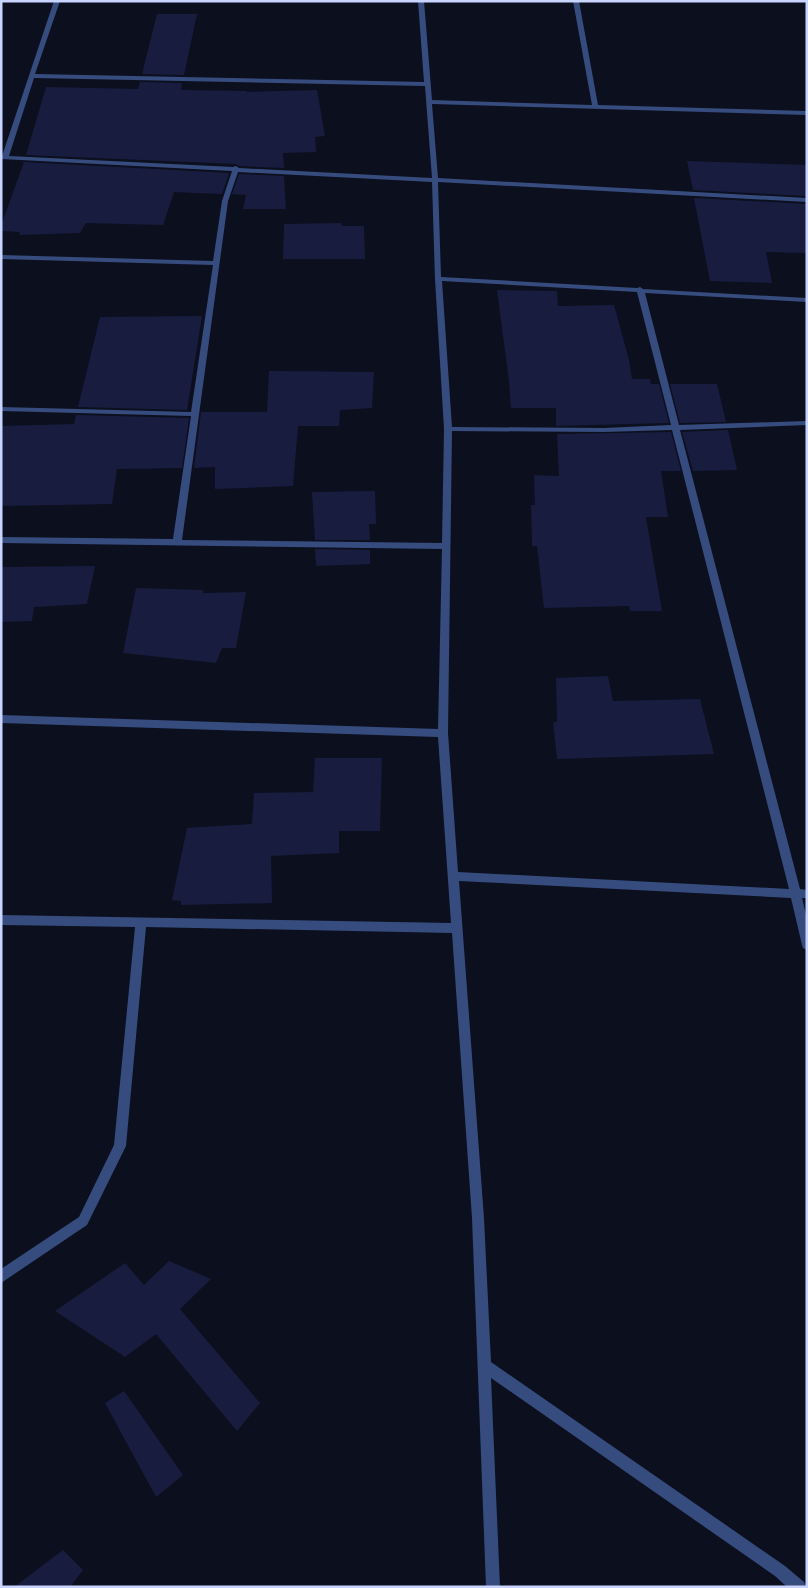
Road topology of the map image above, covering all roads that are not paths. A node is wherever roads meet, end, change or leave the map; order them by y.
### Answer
1 (57, 1) edge
2 (421, 1) edge
3 (576, 1) edge
4 (32, 76) junction
5 (427, 84) junction
6 (429, 102) junction
7 (595, 106) junction
8 (807, 113) edge
9 (3, 157) edge
10 (236, 168) junction
11 (435, 179) junction
12 (807, 200) edge
13 (1, 257) edge
14 (216, 263) junction
15 (438, 279) junction
16 (640, 289) junction
17 (807, 300) edge
18 (1, 409) edge
19 (195, 414) junction
20 (807, 423) edge
21 (677, 426) junction
22 (448, 429) junction
23 (1, 540) edge
24 (177, 542) junction
25 (445, 546) junction
26 (1, 719) edge
27 (443, 733) junction
28 (453, 876) junction
29 (802, 894) edge
30 (1, 920) edge
31 (141, 923) junction
32 (457, 928) junction
33 (807, 945) edge
34 (1, 1277) edge
35 (484, 1364) junction
36 (493, 1587) edge
37 (799, 1587) edge

1 - 4 street
2 - 5 street
3 - 7 street
4 - 5 street
4 - 9 street
5 - 6 street
6 - 7 street
6 - 11 street
7 - 8 street
9 - 10 street
10 - 11 street
10 - 14 street
11 - 12 street
11 - 15 street
13 - 14 street
14 - 19 street
15 - 16 street
15 - 22 street
16 - 17 street
16 - 21 street
18 - 19 street
19 - 24 street
20 - 21 street
21 - 22 street
21 - 29 street
22 - 25 street
23 - 24 street
24 - 25 street
25 - 27 street
26 - 27 street
27 - 28 street
28 - 29 street
28 - 32 street
29 - 33 street
30 - 31 street
31 - 32 street
31 - 34 street
32 - 35 street
35 - 36 street
35 - 37 street

